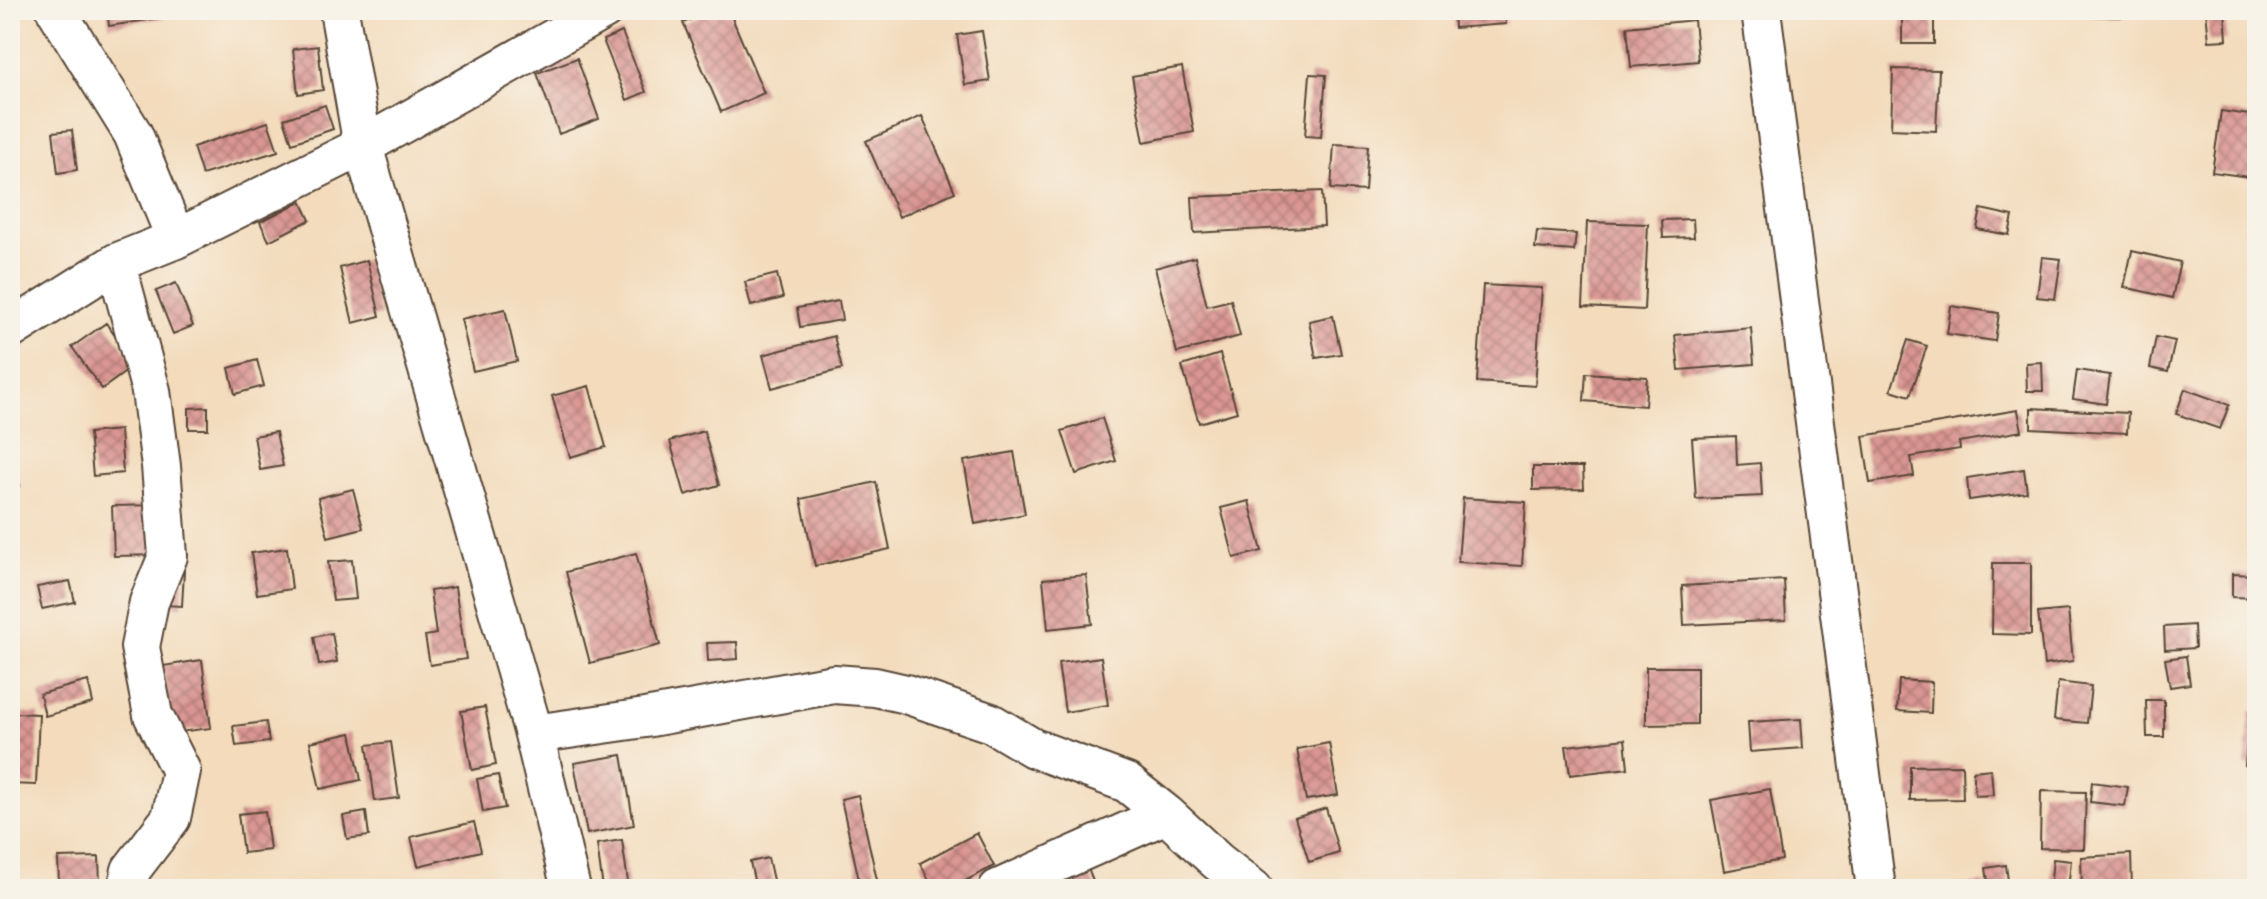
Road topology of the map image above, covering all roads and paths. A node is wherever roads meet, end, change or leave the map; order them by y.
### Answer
1 (56, 10) edge
2 (339, 10) edge
3 (604, 10) edge
4 (1761, 10) edge
5 (363, 146) junction
6 (176, 239) junction
7 (116, 263) junction
8 (10, 330) edge
9 (534, 734) junction
10 (1166, 814) junction
11 (127, 889) edge
12 (571, 889) edge
13 (998, 889) edge
14 (1253, 889) edge
15 (1876, 889) edge

1 - 6 street
2 - 5 street
3 - 5 street
4 - 15 street
5 - 6 street
5 - 9 street
6 - 7 street
7 - 8 street
7 - 11 street
9 - 10 street
9 - 12 street
10 - 13 street
10 - 14 street

